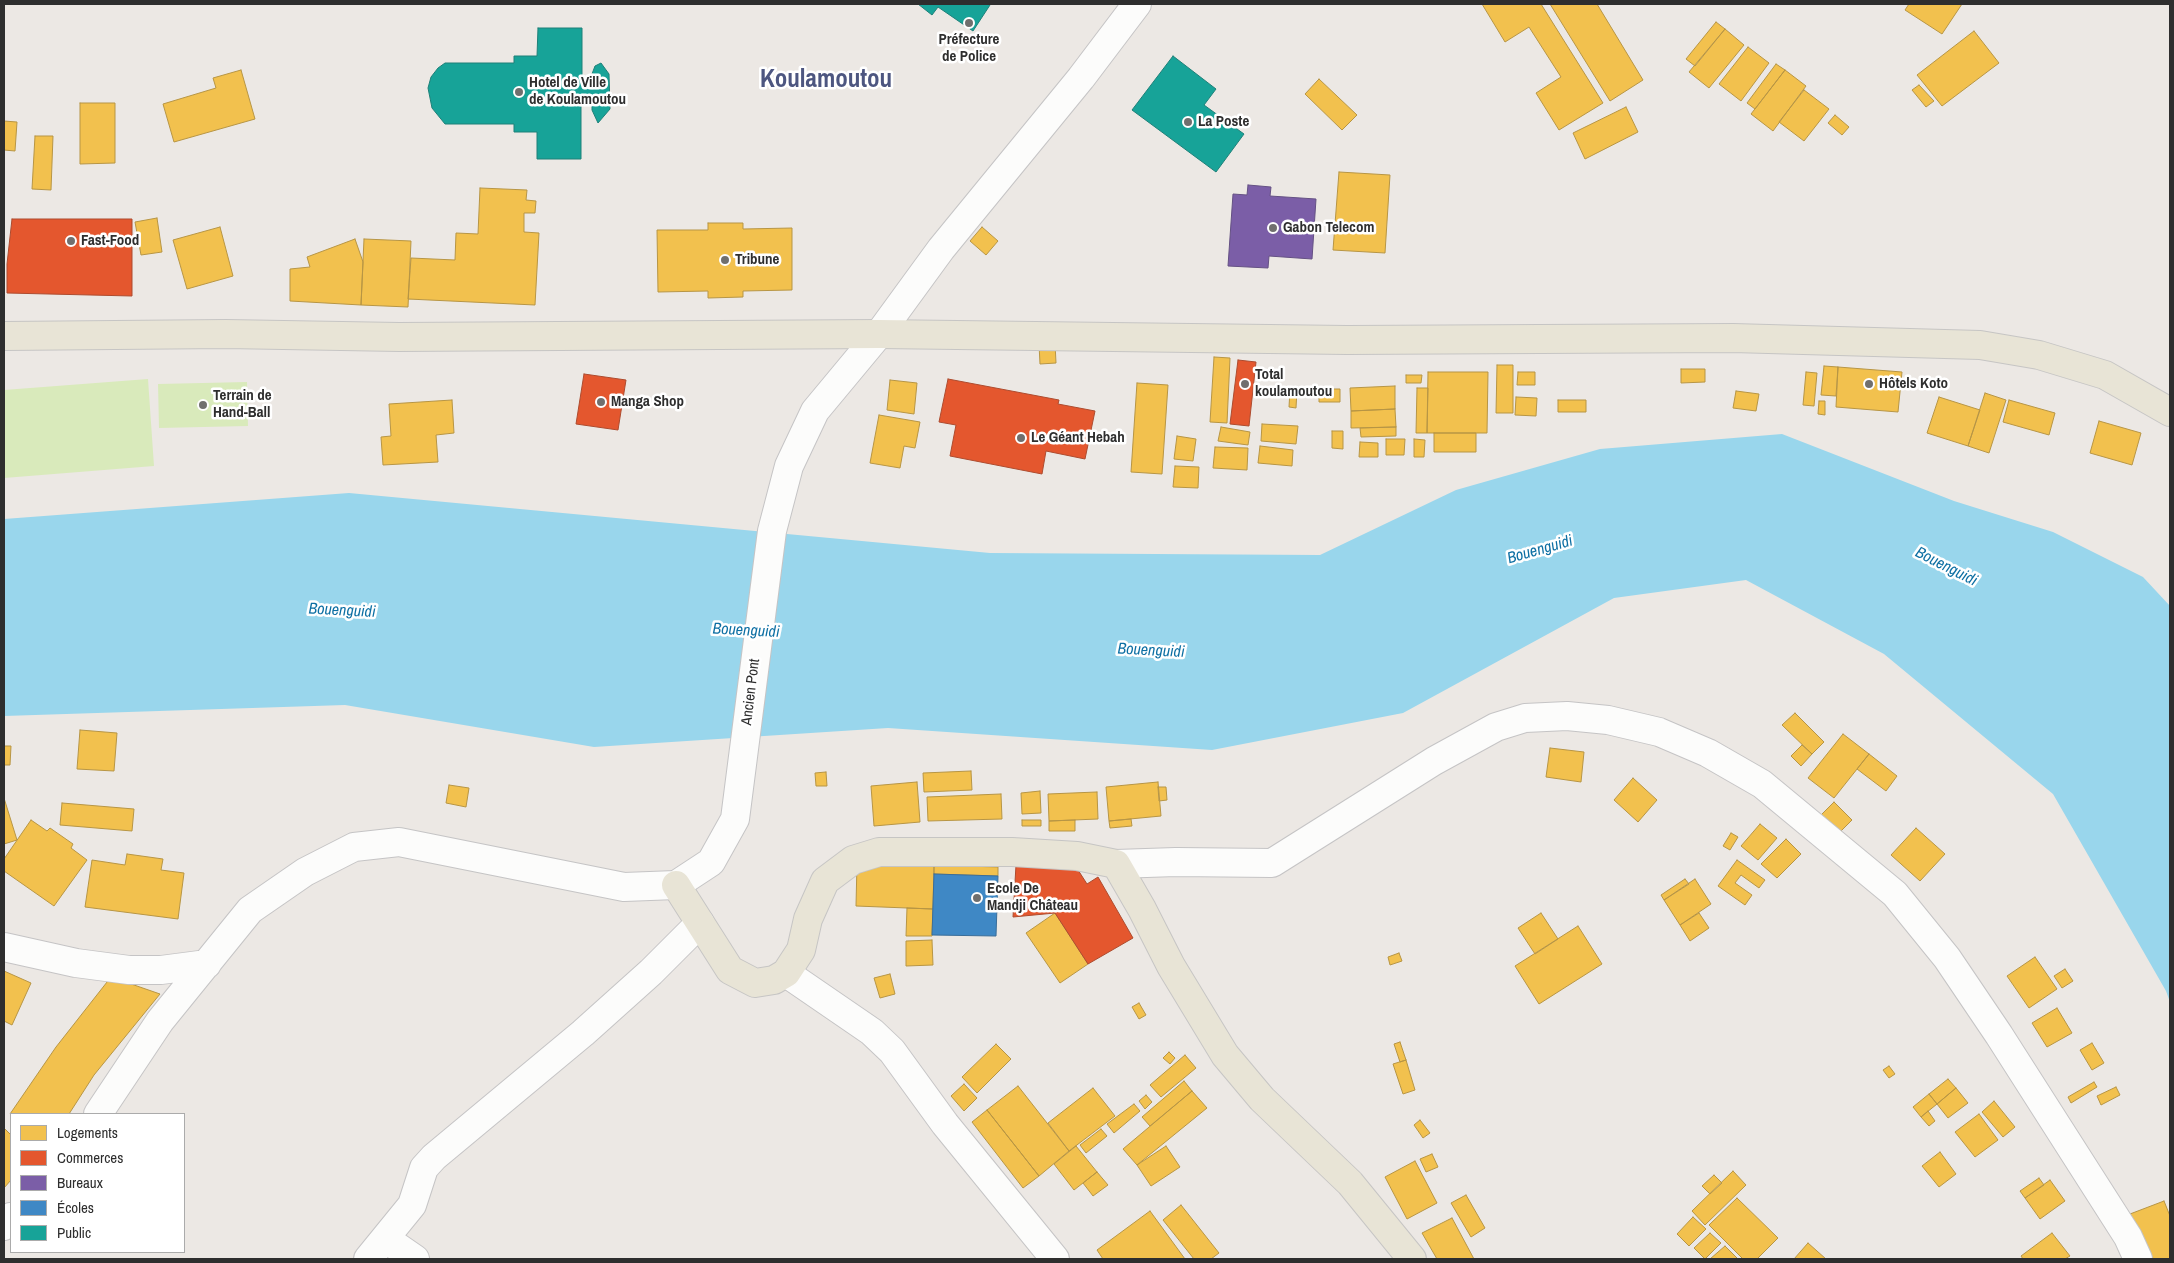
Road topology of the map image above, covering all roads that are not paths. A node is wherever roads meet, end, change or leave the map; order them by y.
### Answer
1 (1138, 4) edge
2 (879, 334) junction
3 (4, 336) edge
4 (2170, 412) edge
5 (1116, 864) junction
6 (676, 884) junction
7 (700, 923) junction
8 (4, 947) edge
9 (207, 964) junction
10 (786, 973) junction
11 (99, 1113) edge
12 (377, 1249) edge
13 (415, 1259) edge
14 (1055, 1259) edge
15 (1412, 1259) edge
16 (2138, 1259) edge

1 - 2 street, Ancien Pont
2 - 3 main road
2 - 4 main road
2 - 6 street, Ancien Pont
5 - 10 main road
5 - 15 main road
5 - 16 street
6 - 7 main road
6 - 9 street
7 - 10 main road
7 - 12 street
8 - 9 street
9 - 11 street
10 - 14 street
12 - 13 street

